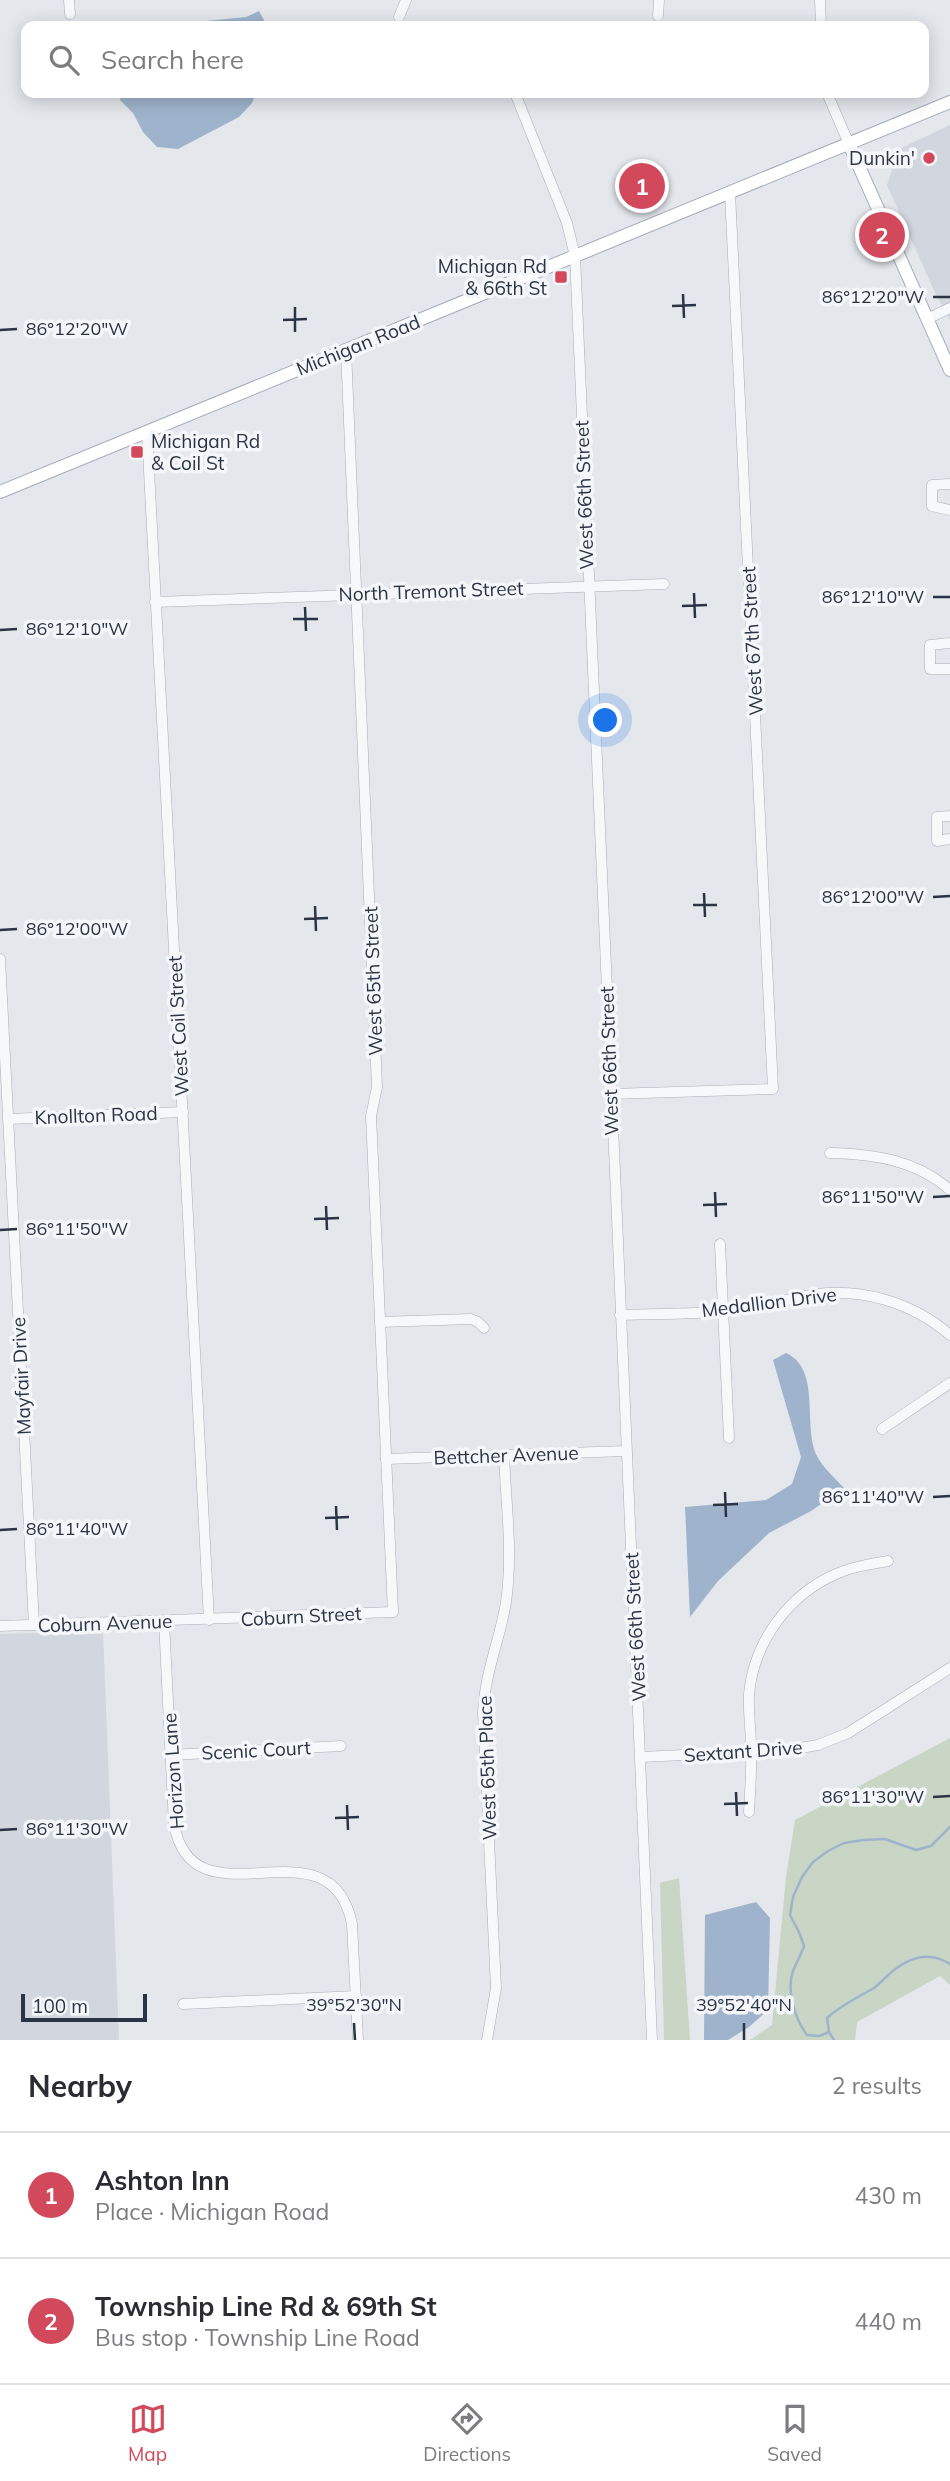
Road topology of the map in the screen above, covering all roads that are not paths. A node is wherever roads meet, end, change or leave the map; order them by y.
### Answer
1 (69, 0) edge
2 (406, 0) edge
3 (659, 0) edge
4 (820, 0) edge
5 (70, 13) dead end
6 (658, 16) dead end
7 (399, 17) dead end
8 (821, 21) edge
9 (517, 98) edge
10 (829, 98) edge
11 (950, 103) edge
12 (849, 144) junction
13 (730, 193) junction
14 (575, 256) junction
15 (950, 309) edge
16 (928, 319) junction
17 (346, 350) junction
18 (950, 370) edge
19 (147, 432) junction
20 (950, 484) edge
21 (0, 492) edge
22 (950, 510) edge
23 (664, 584) dead end
24 (588, 586) junction
25 (356, 594) junction
26 (155, 602) junction
27 (950, 643) edge
28 (950, 669) edge
29 (950, 816) edge
30 (950, 839) edge
31 (0, 959) edge
32 (611, 1094) junction
33 (183, 1112) junction
34 (5, 1117) edge
35 (830, 1153) dead end
36 (949, 1187) edge
37 (720, 1244) dead end
38 (723, 1310) junction
39 (620, 1315) junction
40 (380, 1322) junction
41 (484, 1328) dead end
42 (950, 1335) edge
43 (950, 1383) edge
44 (882, 1429) dead end
45 (729, 1438) dead end
46 (626, 1451) junction
47 (503, 1455) junction
48 (386, 1459) junction
49 (888, 1561) dead end
50 (393, 1612) joint
51 (209, 1620) junction
52 (164, 1621) junction
53 (34, 1625) junction
54 (0, 1626) edge
55 (950, 1668) edge
56 (341, 1746) dead end
57 (751, 1751) junction
58 (170, 1755) junction
59 (641, 1757) junction
60 (749, 1812) dead end
61 (356, 1996) junction
62 (183, 2004) dead end
63 (358, 2040) edge
64 (487, 2040) edge
65 (652, 2040) edge

1 - 5 street
2 - 7 street
3 - 6 street
4 - 8 street
9 - 14 street, West 66th Street
10 - 12 street
11 - 12 main road, Michigan Road
12 - 13 main road, Michigan Road
12 - 16 main road
13 - 14 main road, Michigan Road
13 - 32 street, West 67th Street
14 - 17 main road, Michigan Road
14 - 24 street, West 66th Street
15 - 16 street
16 - 18 main road
17 - 19 main road, Michigan Road
17 - 25 street, West 65th Street
19 - 21 main road, Michigan Road
19 - 26 street, West Coil Street
20 - 22 street
23 - 24 street, North Tremont Street
24 - 25 street, North Tremont Street
24 - 32 street, West 66th Street
25 - 26 street, North Tremont Street
25 - 40 street, West 65th Street
26 - 33 street, West Coil Street
27 - 28 street
29 - 30 street
31 - 34 street, Mayfair Drive
32 - 39 street, West 66th Street
33 - 34 street, Knollton Road
33 - 51 street, West Coil Street
34 - 53 street, Mayfair Drive
35 - 36 street
37 - 38 street
38 - 39 street, Medallion Drive
38 - 42 street, Medallion Drive
38 - 45 street
39 - 46 street, West 66th Street
40 - 41 street
40 - 48 street, West 65th Street
43 - 44 street
46 - 47 street, Bettcher Avenue
46 - 59 street, West 66th Street
47 - 48 street, Bettcher Avenue
47 - 64 street, West 65th Place
48 - 50 street, West 65th Street
49 - 57 street
50 - 51 street, Coburn Street
51 - 52 street, Coburn Avenue
52 - 53 street, Coburn Avenue
52 - 58 street, Horizon Lane
53 - 54 street, Coburn Avenue
55 - 57 street, Sextant Drive
56 - 58 street, Scenic Court
57 - 59 street, Sextant Drive
57 - 60 street
58 - 61 street, Horizon Lane
59 - 65 street, West 66th Street
61 - 62 street
61 - 63 street, Horizon Lane

